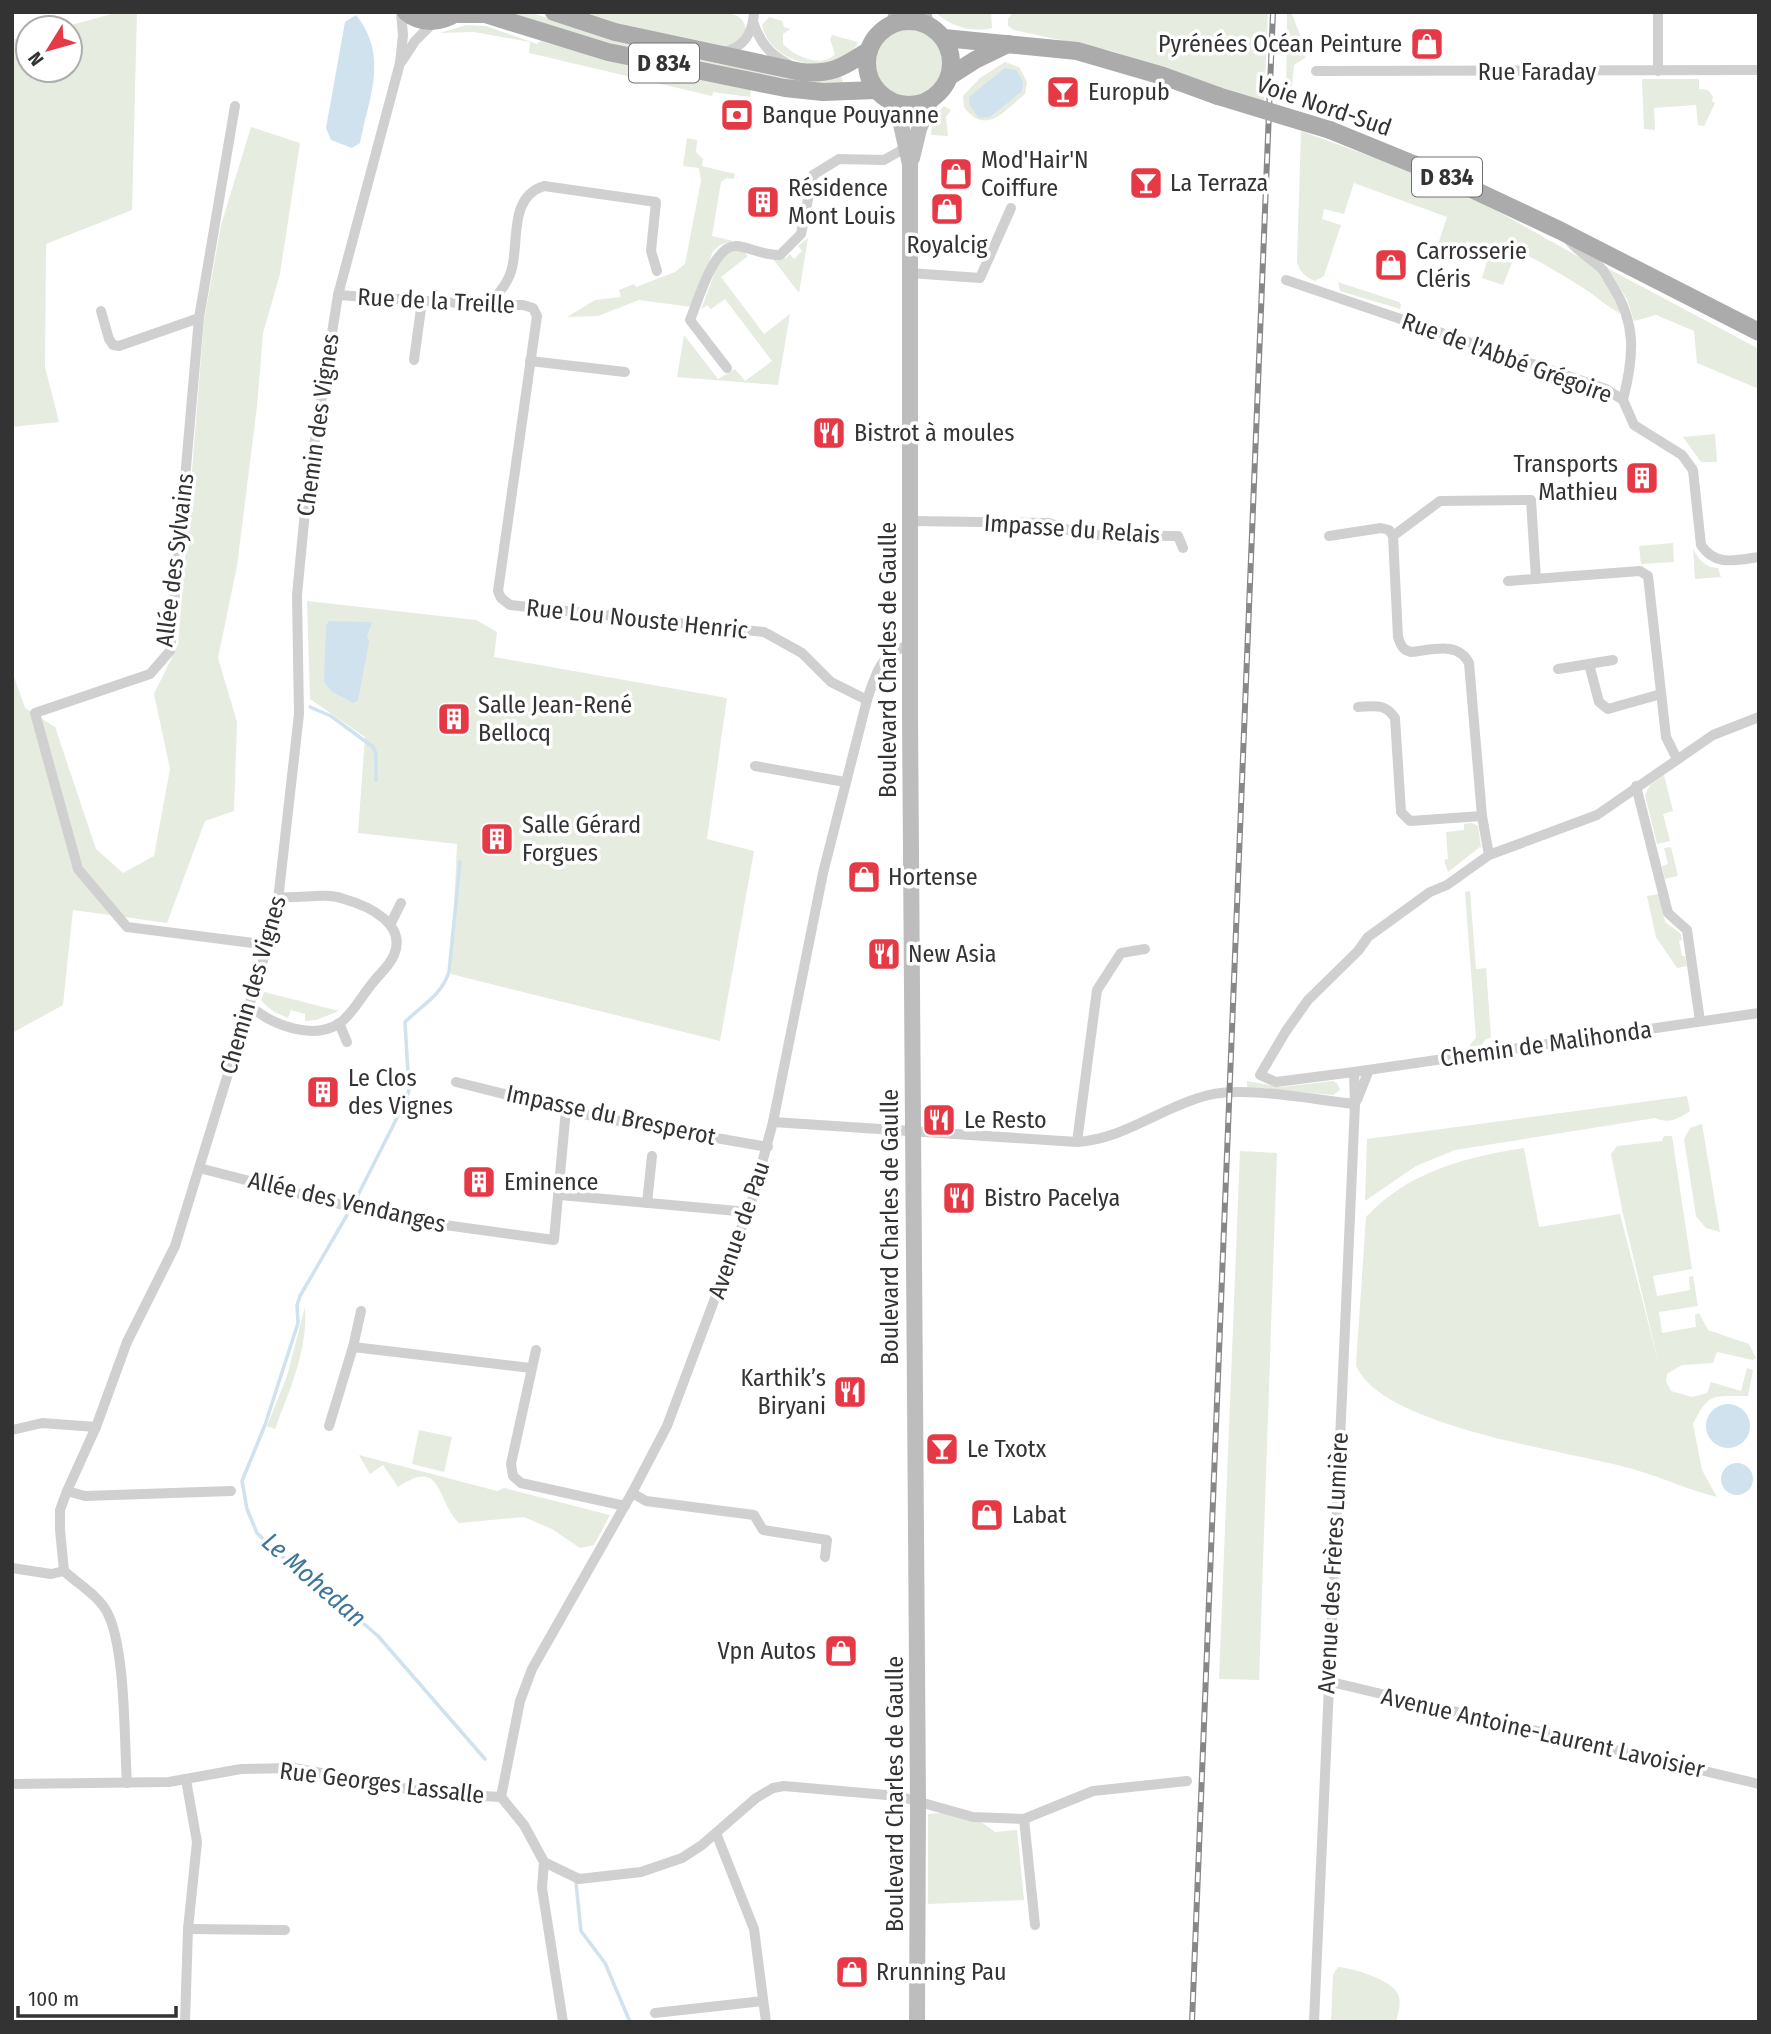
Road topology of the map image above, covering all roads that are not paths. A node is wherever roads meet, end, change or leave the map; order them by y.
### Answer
1 (403, 12) edge
2 (554, 12) edge
3 (1658, 12) edge
4 (457, 13) edge
5 (754, 17) edge
6 (895, 18) edge
7 (925, 18) edge
8 (434, 22) junction
9 (944, 38) junction
10 (1009, 43) junction
11 (868, 51) junction
12 (712, 53) junction
13 (400, 63) junction
14 (1759, 70) edge
15 (1316, 71) dead end
16 (1658, 71) junction
17 (802, 72) junction
18 (950, 76) junction
19 (876, 90) junction
20 (931, 100) junction
21 (896, 103) junction
22 (234, 106) dead end
23 (907, 147) junction
24 (910, 164) junction
25 (1011, 208) dead end
26 (1561, 230) junction
27 (657, 271) dead end
28 (909, 273) junction
29 (1286, 280) dead end
30 (338, 295) junction
31 (422, 301) junction
32 (489, 305) junction
33 (533, 308) joint
34 (101, 311) dead end
35 (199, 318) junction
36 (1759, 332) edge
37 (414, 360) dead end
38 (530, 361) junction
39 (726, 368) dead end
40 (625, 372) dead end
41 (1623, 400) junction
42 (911, 521) junction
43 (1329, 536) dead end
44 (1394, 536) junction
45 (1183, 548) dead end
46 (1759, 557) edge
47 (1536, 579) junction
48 (1508, 581) dead end
49 (909, 646) junction
50 (1614, 660) dead end
51 (1589, 664) junction
52 (1558, 669) dead end
53 (1661, 694) junction
54 (867, 700) junction
55 (1358, 707) dead end
56 (1759, 717) edge
57 (1677, 759) junction
58 (755, 766) dead end
59 (845, 782) junction
60 (1636, 786) junction
61 (1482, 816) junction
62 (1489, 855) junction
63 (280, 897) junction
64 (401, 903) dead end
65 (391, 923) junction
66 (269, 945) junction
67 (1145, 949) dead end
68 (250, 1006) junction
69 (1759, 1013) edge
70 (1700, 1021) junction
71 (339, 1023) junction
72 (347, 1042) dead end
73 (1369, 1070) junction
74 (1354, 1072) junction
75 (456, 1082) dead end
76 (1355, 1104) junction
77 (566, 1109) junction
78 (773, 1122) junction
79 (912, 1132) junction
80 (1077, 1142) junction
81 (768, 1147) junction
82 (652, 1156) dead end
83 (199, 1168) junction
84 (560, 1195) junction
85 (647, 1203) junction
86 (748, 1212) junction
87 (361, 1311) dead end
88 (353, 1347) junction
89 (536, 1350) dead end
90 (531, 1368) junction
91 (329, 1426) dead end
92 (96, 1427) junction
93 (12, 1430) edge
94 (67, 1491) junction
95 (231, 1492) dead end
96 (632, 1493) junction
97 (625, 1506) junction
98 (825, 1557) dead end
99 (12, 1568) edge
100 (64, 1571) junction
101 (1327, 1681) junction
102 (186, 1780) junction
103 (1188, 1781) dead end
104 (127, 1783) junction
105 (12, 1784) edge
106 (1759, 1784) edge
107 (501, 1797) junction
108 (918, 1802) junction
109 (1024, 1819) junction
110 (716, 1833) junction
111 (544, 1862) junction
112 (1035, 1925) dead end
113 (188, 1929) junction
114 (285, 1930) dead end
115 (763, 2001) junction
116 (655, 2013) dead end
117 (185, 2022) edge
118 (563, 2022) edge
119 (766, 2022) edge
120 (917, 2022) edge
121 (1314, 2022) edge

1 - 8 main road
1 - 13 street, Chemin des Vignes
2 - 12 main road, D 834
3 - 16 street
4 - 8 main road
4 - 19 main road, D 834
5 - 12 street
5 - 17 street
6 - 7 main road
6 - 11 main road
7 - 9 main road
8 - 13 street, Chemin des Vignes
9 - 10 main road, Voie Nord-Sud / D 834
9 - 18 main road
10 - 18 main road
10 - 26 main road, Voie Nord-Sud / D 834, bridge
11 - 17 main road, D 834
11 - 19 main road
12 - 17 main road, D 834
13 - 30 street, Chemin des Vignes
14 - 16 street, Rue Faraday
15 - 16 street, Rue Faraday
18 - 20 main road
19 - 21 main road
20 - 21 main road
20 - 24 main road
21 - 23 main road
22 - 35 street
23 - 24 main road
23 - 39 street
24 - 28 main road, Boulevard Charles de Gaulle
25 - 28 street
26 - 36 main road, Voie Nord-Sud / D 834
26 - 41 street, Rue de l'Abbé Grégoire
27 - 32 street
28 - 42 main road, Boulevard Charles de Gaulle
29 - 41 street, Rue de l'Abbé Grégoire
30 - 31 street, Rue de la Treille
30 - 63 street, Chemin des Vignes
31 - 32 street, Rue de la Treille
31 - 37 street
32 - 33 street, Rue de la Treille
33 - 38 street, Rue Lou Nouste Henric
34 - 35 street
35 - 66 street, Allée des Sylvains
38 - 40 street
38 - 54 street, Rue Lou Nouste Henric
41 - 46 street
42 - 45 street, Impasse du Relais
42 - 49 main road, Boulevard Charles de Gaulle
43 - 44 street
44 - 47 street
44 - 61 street
47 - 48 street
47 - 53 street
49 - 54 street, Avenue de Pau
49 - 79 main road, Boulevard Charles de Gaulle
50 - 51 street
51 - 52 street
51 - 53 street
53 - 57 street
54 - 59 street, Avenue de Pau
55 - 61 street
56 - 57 street
57 - 60 street
58 - 59 street
59 - 78 street, Avenue de Pau
60 - 62 street
60 - 70 street
61 - 62 street
62 - 74 street, Chemin de Malihonda
63 - 65 street
63 - 66 street, Chemin des Vignes
64 - 65 street
65 - 71 street
66 - 68 street, Chemin des Vignes
67 - 80 street
68 - 71 street
68 - 83 street, Chemin des Vignes
69 - 70 street, Chemin de Malihonda
70 - 73 street, Chemin de Malihonda
71 - 72 street
73 - 74 street, Chemin de Malihonda
73 - 76 street
74 - 76 street
75 - 77 street, Impasse du Bresperot
76 - 80 street
76 - 101 street, Avenue des Frères Lumière
77 - 81 street, Impasse du Bresperot
77 - 84 street
78 - 79 street
78 - 81 street, Avenue de Pau
79 - 80 street
79 - 108 main road, Boulevard Charles de Gaulle
81 - 86 street, Avenue de Pau
82 - 85 street
83 - 84 street, Allée des Vendanges
83 - 92 street, Chemin des Vignes
84 - 85 street
85 - 86 street
86 - 96 street, Avenue de Pau
87 - 88 street
88 - 90 street
88 - 91 street
89 - 90 street
90 - 97 street
92 - 93 street
92 - 94 street, Chemin des Vignes
94 - 95 street
94 - 100 street, Chemin des Vignes
96 - 97 street, Avenue de Pau
96 - 98 street
97 - 107 street, Avenue de Pau
99 - 100 street
100 - 104 street
101 - 106 street, Avenue Antoine-Laurent Lavoisier
101 - 121 street, Avenue des Frères Lumière
102 - 104 street, Rue Georges Lassalle
102 - 107 street, Rue Georges Lassalle
102 - 113 street
103 - 109 street
104 - 105 street, Rue Georges Lassalle
107 - 111 street
108 - 109 street
108 - 110 street
108 - 120 main road, Boulevard Charles de Gaulle
109 - 112 street
110 - 111 street
110 - 115 street
111 - 118 street
113 - 114 street
113 - 117 street
115 - 116 street
115 - 119 street

